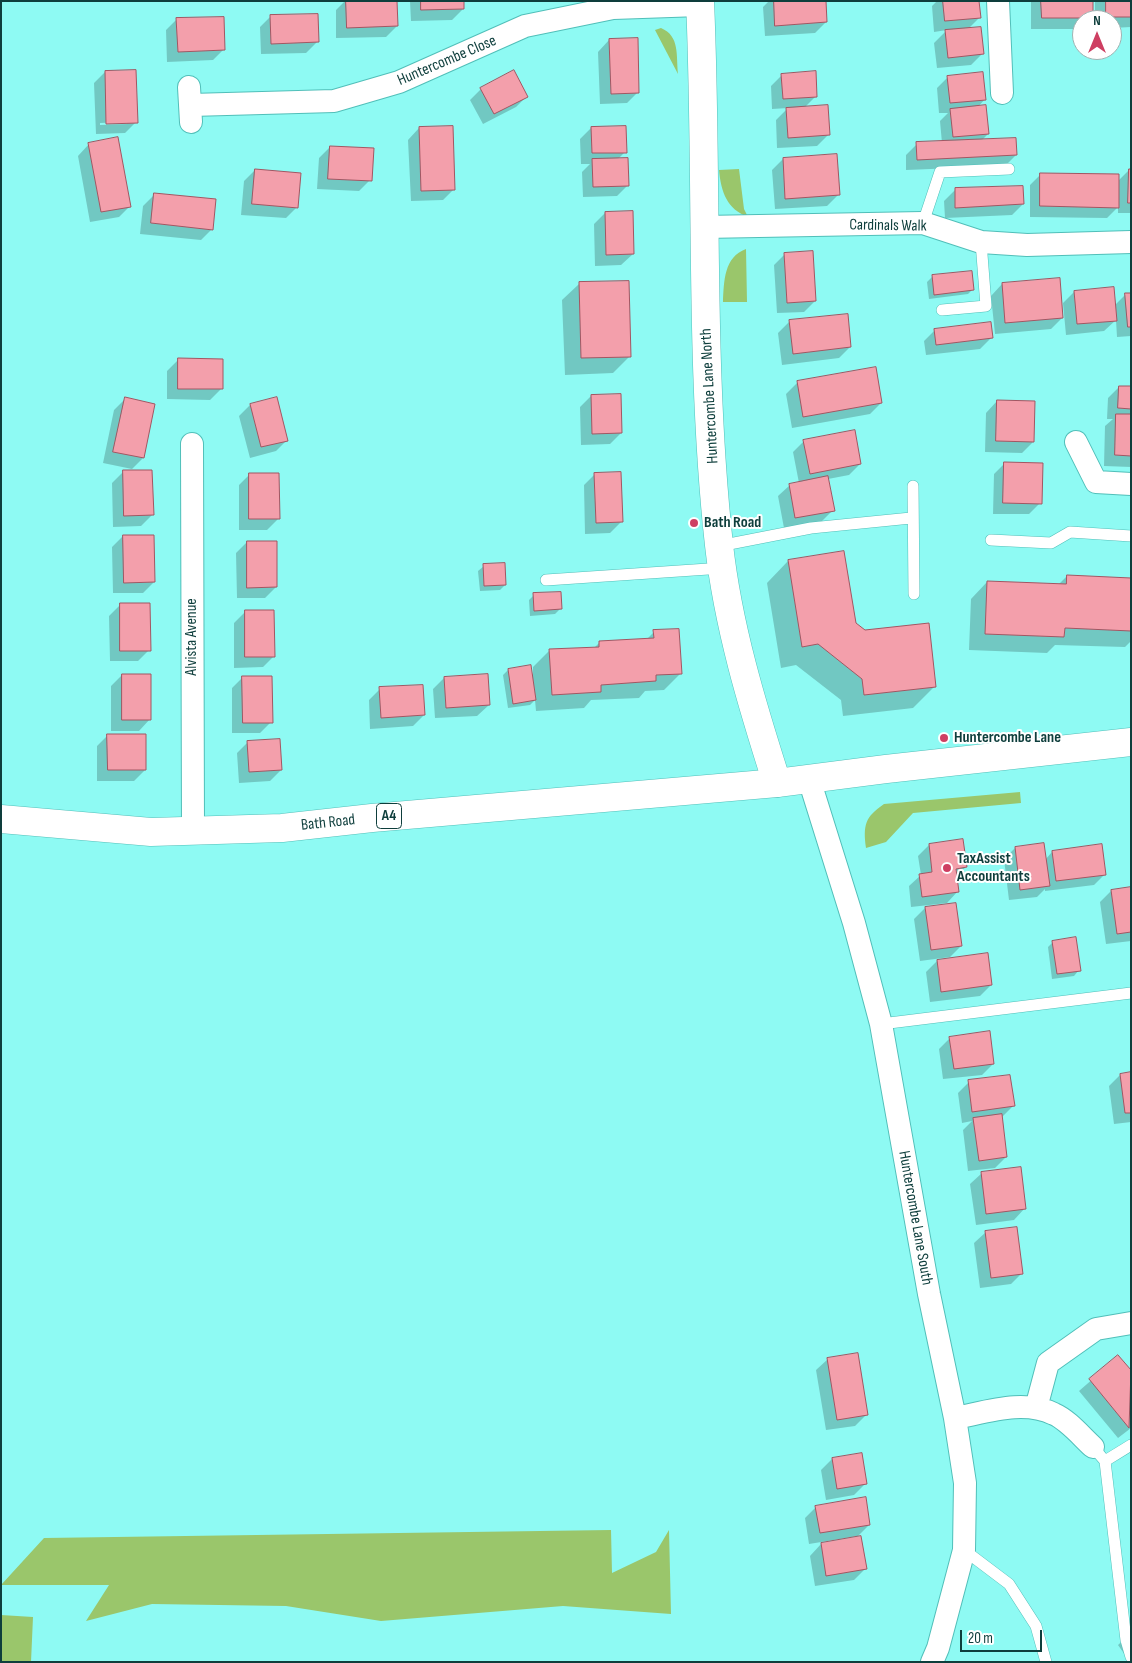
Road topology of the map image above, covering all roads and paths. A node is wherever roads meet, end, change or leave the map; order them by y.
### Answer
1 (998, 1) edge
2 (700, 3) edge
3 (1002, 93) dead end
4 (191, 105) dead end
5 (1009, 169) dead end
6 (923, 223) junction
7 (704, 227) junction
8 (981, 242) junction
9 (1131, 242) edge
10 (942, 310) dead end
11 (1076, 442) dead end
12 (192, 444) dead end
13 (1131, 484) edge
14 (913, 486) dead end
15 (911, 518) junction
16 (1131, 536) edge
17 (991, 540) dead end
18 (721, 557) junction
19 (546, 580) dead end
20 (914, 594) dead end
21 (1131, 742) edge
22 (809, 779) junction
23 (777, 783) junction
24 (1, 819) edge
25 (193, 831) junction
26 (1131, 993) edge
27 (881, 1024) junction
28 (1131, 1323) edge
29 (1036, 1408) junction
30 (955, 1418) junction
31 (1131, 1445) edge
32 (1099, 1454) junction
33 (964, 1550) junction
34 (1131, 1657) edge
35 (932, 1662) edge
36 (1046, 1662) edge

1 - 3 street
2 - 4 street, Huntercombe Close
2 - 7 main road, Huntercombe Lane North
5 - 6 lane
6 - 7 street, Cardinals Walk
6 - 8 street, Cardinals Walk
7 - 18 main road, Huntercombe Lane North
8 - 9 street, Cardinals Walk
8 - 10 lane
11 - 13 street
12 - 25 street, Alvista Avenue
14 - 15 lane
15 - 18 lane
15 - 20 lane
16 - 17 lane
18 - 19 lane
18 - 23 main road, Huntercombe Lane North
21 - 22 main road, Bath Road / A4
22 - 23 main road, Bath Road / A4
22 - 27 street, Huntercombe Lane South
23 - 25 main road, Bath Road / A4
24 - 25 main road, Bath Road / A4
26 - 27 lane
27 - 30 street, Huntercombe Lane South
28 - 29 street
29 - 30 street
29 - 32 street
30 - 33 street, Huntercombe Lane South
31 - 32 lane
32 - 34 lane
33 - 35 street, Huntercombe Lane South
33 - 36 lane

